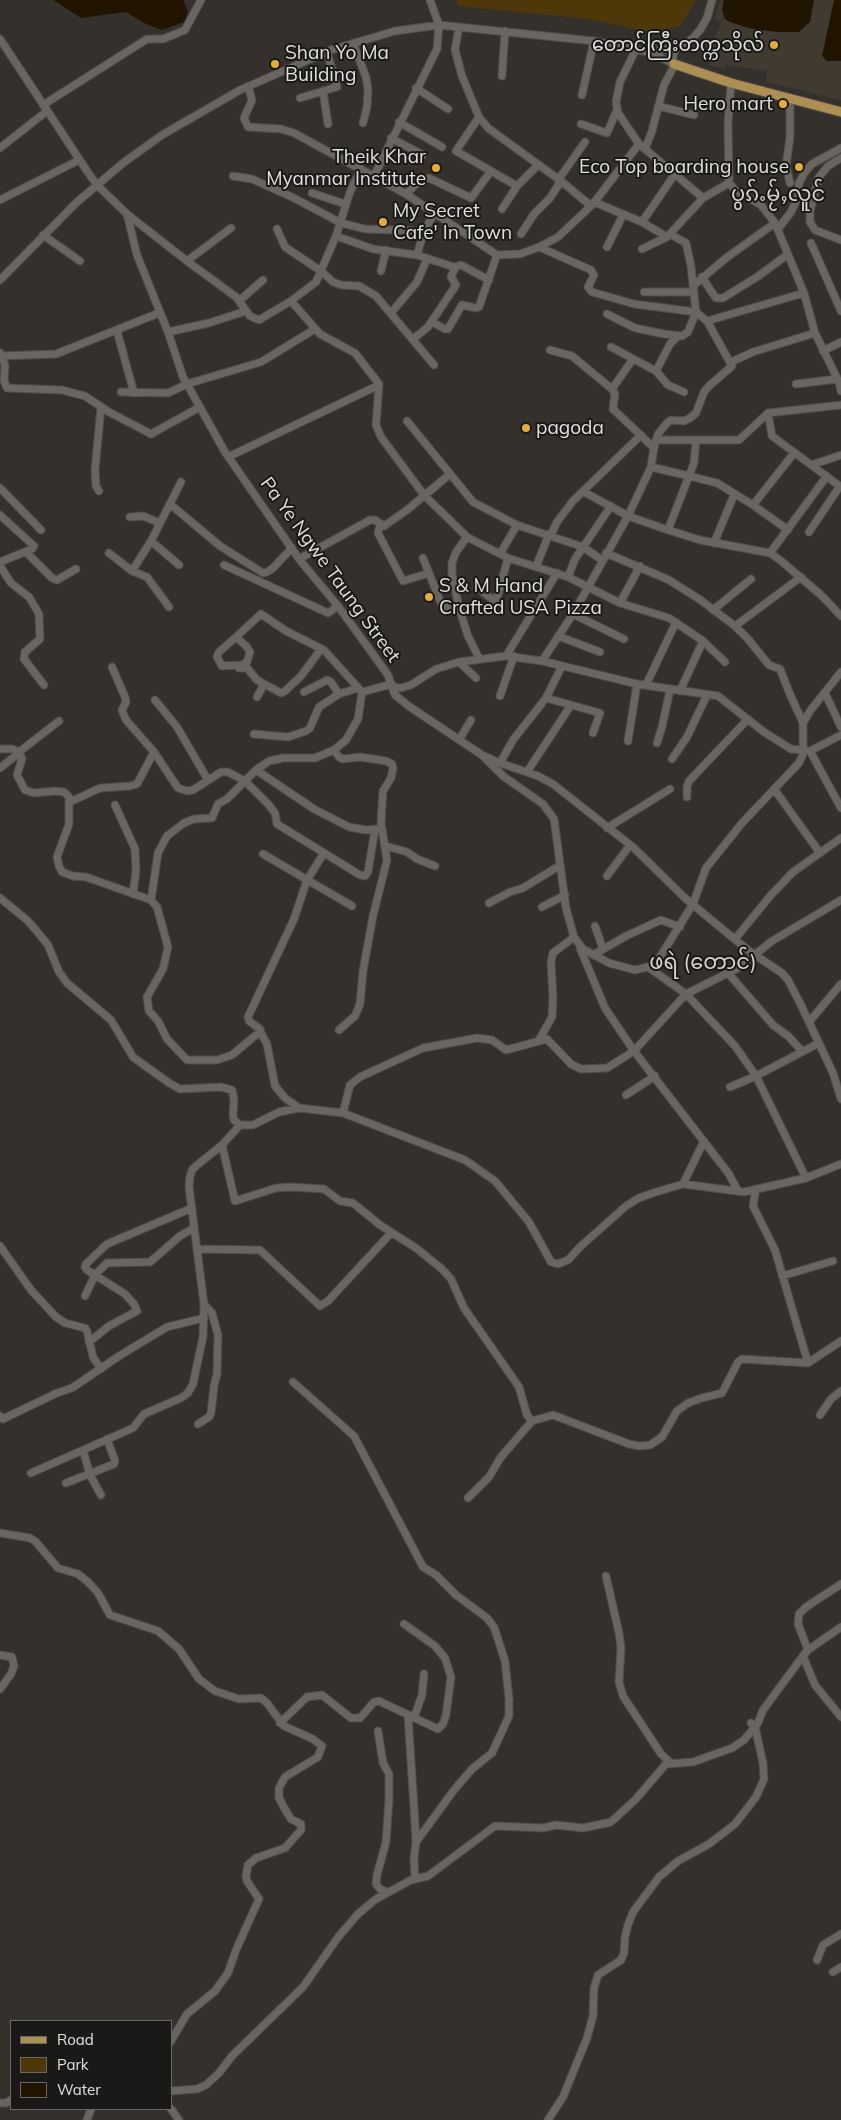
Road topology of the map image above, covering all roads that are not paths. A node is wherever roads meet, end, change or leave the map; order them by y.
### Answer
1 (201, 0) edge
2 (430, 0) edge
3 (712, 0) edge
4 (439, 25) junction
5 (459, 27) junction
6 (506, 31) junction
7 (0, 39) edge
8 (594, 41) junction
9 (353, 43) junction
10 (676, 48) junction
11 (636, 49) junction
12 (327, 52) junction
13 (648, 52) junction
14 (674, 64) junction
15 (502, 76) dead end
16 (731, 83) junction
17 (248, 86) junction
18 (416, 88) junction
19 (323, 91) junction
20 (582, 94) dead end
21 (300, 98) dead end
22 (790, 98) junction
23 (658, 106) junction
24 (45, 108) junction
25 (448, 109) dead end
26 (617, 110) junction
27 (841, 112) edge
28 (694, 115) dead end
29 (479, 117) junction
30 (399, 122) junction
31 (363, 123) dead end
32 (328, 124) dead end
33 (581, 124) dead end
34 (391, 138) junction
35 (585, 142) dead end
36 (642, 146) junction
37 (442, 147) dead end
38 (0, 148) edge
39 (841, 148) edge
40 (423, 155) dead end
41 (841, 158) edge
42 (79, 160) junction
43 (538, 166) junction
44 (361, 169) junction
45 (491, 171) junction
46 (675, 174) junction
47 (233, 176) dead end
48 (374, 176) junction
49 (560, 181) junction
50 (729, 183) junction
51 (790, 183) dead end
52 (96, 185) junction
53 (517, 186) junction
54 (312, 193) dead end
55 (406, 194) junction
56 (703, 198) junction
57 (0, 200) edge
58 (346, 204) junction
59 (593, 204) junction
60 (502, 209) dead end
61 (127, 214) junction
62 (434, 214) junction
63 (623, 215) junction
64 (642, 222) junction
65 (341, 223) junction
66 (776, 226) junction
67 (231, 228) dead end
68 (277, 229) dead end
69 (424, 230) junction
70 (521, 234) dead end
71 (43, 235) junction
72 (669, 235) junction
73 (336, 236) junction
74 (841, 240) edge
75 (811, 243) dead end
76 (539, 247) junction
77 (607, 247) dead end
78 (642, 249) dead end
79 (386, 250) junction
80 (417, 255) junction
81 (498, 255) junction
82 (787, 255) junction
83 (427, 259) junction
84 (80, 261) dead end
85 (187, 261) junction
86 (455, 268) junction
87 (321, 271) junction
88 (381, 272) dead end
89 (702, 277) junction
90 (0, 280) edge
91 (263, 280) dead end
92 (489, 280) junction
93 (693, 289) junction
94 (644, 292) dead end
95 (804, 293) junction
96 (239, 301) junction
97 (291, 301) junction
98 (246, 311) junction
99 (841, 311) edge
100 (696, 312) junction
101 (159, 313) junction
102 (391, 313) junction
103 (607, 314) dead end
104 (707, 321) junction
105 (432, 322) junction
106 (315, 329) junction
107 (117, 332) junction
108 (168, 332) junction
109 (815, 332) junction
110 (678, 336) junction
111 (413, 339) junction
112 (841, 342) edge
113 (611, 347) dead end
114 (550, 350) dead end
115 (823, 351) junction
116 (1, 355) edge
117 (633, 359) junction
118 (731, 362) junction
119 (434, 366) dead end
120 (656, 371) junction
121 (837, 379) junction
122 (187, 384) junction
123 (796, 384) dead end
124 (379, 385) junction
125 (612, 390) junction
126 (121, 392) dead end
127 (684, 392) dead end
128 (841, 392) edge
129 (134, 393) junction
130 (841, 405) edge
131 (101, 407) junction
132 (200, 407) junction
133 (768, 413) junction
134 (407, 422) dead end
135 (641, 435) junction
136 (657, 440) junction
137 (696, 441) junction
138 (654, 448) junction
139 (794, 453) junction
140 (841, 455) edge
141 (228, 456) junction
142 (811, 465) junction
143 (651, 467) junction
144 (450, 474) junction
145 (689, 476) junction
146 (826, 476) junction
147 (181, 482) dead end
148 (840, 487) edge
149 (0, 488) edge
150 (99, 492) dead end
151 (584, 492) junction
152 (424, 495) junction
153 (734, 495) junction
154 (170, 504) junction
155 (753, 505) junction
156 (611, 506) junction
157 (0, 515) edge
158 (130, 516) dead end
159 (628, 516) junction
160 (160, 523) junction
161 (380, 525) junction
162 (517, 525) junction
163 (41, 530) dead end
164 (668, 530) junction
165 (788, 530) junction
166 (809, 532) dead end
167 (550, 535) junction
168 (466, 537) junction
169 (151, 540) junction
170 (714, 543) junction
171 (583, 546) junction
172 (292, 548) junction
173 (26, 552) junction
174 (606, 553) junction
175 (770, 553) junction
176 (109, 554) dead end
177 (500, 554) junction
178 (423, 558) dead end
179 (508, 558) junction
180 (299, 559) junction
181 (602, 560) junction
182 (0, 562) edge
183 (179, 565) dead end
184 (0, 566) edge
185 (224, 566) dead end
186 (640, 566) junction
187 (536, 567) junction
188 (76, 568) dead end
189 (132, 570) junction
190 (428, 573) junction
191 (557, 573) junction
192 (568, 577) junction
193 (801, 577) junction
194 (750, 579) dead end
195 (477, 587) dead end
196 (586, 587) junction
197 (620, 603) junction
198 (338, 606) junction
199 (169, 607) dead end
200 (459, 608) junction
201 (713, 610) junction
202 (573, 614) junction
203 (841, 616) edge
204 (676, 622) junction
205 (734, 626) junction
206 (558, 636) junction
207 (236, 637) junction
208 (624, 639) dead end
209 (703, 641) junction
210 (321, 649) junction
211 (600, 652) dead end
212 (506, 656) junction
213 (514, 656) junction
214 (479, 658) junction
215 (542, 661) junction
216 (459, 662) junction
217 (726, 662) dead end
218 (112, 666) dead end
219 (562, 666) junction
220 (226, 670) dead end
221 (841, 672) edge
222 (476, 678) dead end
223 (264, 684) junction
224 (637, 684) junction
225 (44, 685) dead end
226 (646, 685) junction
227 (392, 686) junction
228 (360, 690) junction
229 (670, 690) junction
230 (680, 691) junction
231 (304, 692) dead end
232 (825, 693) junction
233 (339, 694) junction
234 (707, 695) junction
235 (500, 696) dead end
236 (257, 697) dead end
237 (546, 698) junction
238 (155, 700) dead end
239 (571, 705) junction
240 (748, 719) junction
241 (470, 720) dead end
242 (59, 721) dead end
243 (803, 723) junction
244 (841, 727) edge
245 (593, 732) dead end
246 (254, 734) dead end
247 (841, 735) edge
248 (459, 740) junction
249 (628, 741) dead end
250 (657, 743) dead end
251 (0, 750) edge
252 (334, 750) junction
253 (806, 751) junction
254 (19, 752) junction
255 (154, 752) junction
256 (482, 755) junction
257 (672, 759) dead end
258 (500, 763) junction
259 (0, 768) edge
260 (256, 770) junction
261 (527, 772) junction
262 (208, 780) junction
263 (245, 781) junction
264 (670, 789) dead end
265 (774, 789) junction
266 (687, 797) dead end
267 (70, 802) junction
268 (115, 805) dead end
269 (841, 808) edge
270 (607, 828) junction
271 (378, 829) junction
272 (841, 838) edge
273 (630, 845) junction
274 (386, 846) junction
275 (324, 853) junction
276 (820, 853) junction
277 (263, 854) dead end
278 (435, 866) dead end
279 (559, 866) junction
280 (607, 876) dead end
281 (307, 880) junction
282 (132, 894) junction
283 (564, 895) junction
284 (0, 898) edge
285 (151, 900) junction
286 (841, 900) edge
287 (489, 903) dead end
288 (693, 904) junction
289 (352, 906) dead end
290 (542, 907) dead end
291 (595, 926) dead end
292 (680, 927) junction
293 (735, 939) junction
294 (576, 940) junction
295 (603, 949) junction
296 (593, 955) junction
297 (755, 955) junction
298 (648, 967) junction
299 (728, 973) junction
300 (841, 984) edge
301 (686, 994) junction
302 (809, 1022) junction
303 (339, 1030) dead end
304 (261, 1033) junction
305 (540, 1040) junction
306 (819, 1043) junction
307 (634, 1051) junction
308 (802, 1051) junction
309 (654, 1076) junction
310 (756, 1076) junction
311 (730, 1086) dead end
312 (626, 1095) dead end
313 (841, 1099) edge
314 (299, 1108) junction
315 (344, 1113) junction
316 (240, 1126) junction
317 (704, 1141) junction
318 (222, 1145) junction
319 (841, 1164) edge
320 (806, 1178) junction
321 (683, 1184) junction
322 (756, 1189) junction
323 (738, 1191) junction
324 (192, 1208) junction
325 (194, 1228) junction
326 (391, 1232) junction
327 (0, 1246) edge
328 (197, 1249) junction
329 (834, 1261) dead end
330 (95, 1275) junction
331 (782, 1276) junction
332 (86, 1296) dead end
333 (204, 1304) junction
334 (204, 1318) junction
335 (841, 1341) edge
336 (89, 1342) junction
337 (808, 1363) junction
338 (101, 1369) junction
339 (293, 1382) dead end
340 (841, 1391) edge
341 (820, 1415) dead end
342 (0, 1416) edge
343 (532, 1421) junction
344 (198, 1424) dead end
345 (107, 1439) junction
346 (83, 1450) junction
347 (31, 1472) dead end
348 (90, 1475) junction
349 (66, 1484) dead end
350 (101, 1495) dead end
351 (468, 1498) dead end
352 (0, 1533) edge
353 (606, 1576) dead end
354 (841, 1584) edge
355 (404, 1624) dead end
356 (841, 1627) edge
357 (808, 1650) junction
358 (0, 1655) edge
359 (803, 1656) junction
360 (424, 1674) dead end
361 (0, 1689) edge
362 (411, 1717) junction
363 (841, 1717) edge
364 (280, 1723) junction
365 (753, 1725) junction
366 (378, 1731) dead end
367 (670, 1762) junction
368 (416, 1842) junction
369 (415, 1879) junction
370 (387, 1892) junction
371 (841, 1934) edge
372 (817, 1960) dead end
373 (841, 1967) edge
374 (833, 1972) dead end
375 (172, 2039) edge
376 (172, 2091) edge
377 (172, 2110) edge
378 (180, 2120) edge
379 (548, 2120) edge

1 - 24 street
2 - 4 street
3 - 10 street
4 - 5 street
4 - 9 street
4 - 18 street
5 - 6 street
5 - 29 street
6 - 8 street
6 - 15 street
7 - 24 street
8 - 11 street
8 - 20 street
9 - 12 street
9 - 31 street
10 - 13 street
10 - 14 street
11 - 13 street
11 - 26 street
12 - 17 street
12 - 19 street
13 - 14 street
14 - 16 main road
14 - 23 street
16 - 22 main road
16 - 50 street
17 - 44 street
17 - 52 street
18 - 25 street
18 - 30 street
19 - 21 street
19 - 32 street
22 - 27 main road
22 - 51 street
23 - 28 street
23 - 36 street
24 - 38 street
24 - 42 street
26 - 33 street
26 - 36 street
29 - 43 street
29 - 45 street
30 - 34 street
30 - 37 street
34 - 40 street
34 - 48 street
35 - 49 street
36 - 46 street
36 - 59 street
39 - 66 street
41 - 74 street
42 - 52 street
42 - 57 street
43 - 49 street
43 - 53 street
44 - 48 street
44 - 58 street
45 - 53 street
45 - 55 street
46 - 56 street
46 - 64 street
47 - 65 street
48 - 55 street
49 - 59 street
49 - 70 street
50 - 56 street
50 - 66 street
52 - 61 street
52 - 71 street
53 - 60 street
54 - 58 street
55 - 62 street
56 - 72 street
58 - 65 street
59 - 63 street
59 - 76 street
61 - 85 street
61 - 101 street, Pa Ye Ngwe Taung Street
62 - 69 street
62 - 81 street
63 - 64 street
63 - 77 street
64 - 72 street
65 - 69 street
65 - 73 street
66 - 82 street
66 - 89 street
67 - 85 street
68 - 87 street
69 - 80 street
71 - 84 street
71 - 90 street
72 - 78 street
72 - 93 street
73 - 79 street
73 - 87 street
75 - 99 street
76 - 81 street
76 - 100 street
79 - 80 street
79 - 88 street
80 - 83 street
81 - 92 street
82 - 89 street
82 - 95 street
83 - 86 street
83 - 102 street
85 - 96 street
86 - 92 street
86 - 105 street
87 - 97 street
87 - 102 street
89 - 93 street
91 - 96 street
92 - 105 street
93 - 94 street
93 - 100 street
95 - 104 street
95 - 109 street
96 - 98 street
97 - 98 street
97 - 106 street
98 - 108 street
100 - 104 street
100 - 110 street
101 - 107 street
101 - 108 street, Pa Ye Ngwe Taung Street
102 - 111 street
103 - 110 street
104 - 118 street
105 - 111 street
106 - 122 street
106 - 124 street
107 - 116 street
107 - 129 street
108 - 122 street, Pa Ye Ngwe Taung Street
109 - 115 street
109 - 118 street
110 - 120 street
111 - 119 street
112 - 115 street
113 - 117 street
114 - 125 street
115 - 121 street
116 - 131 street
117 - 120 street
117 - 125 street
118 - 136 street
120 - 127 street
121 - 123 street
121 - 128 street
122 - 129 street
122 - 132 street, Pa Ye Ngwe Taung Street
124 - 141 street
124 - 152 street
125 - 135 street
126 - 129 street
130 - 133 street
131 - 132 street
131 - 150 street
132 - 141 street, Pa Ye Ngwe Taung Street
133 - 137 street
133 - 139 street
134 - 144 street
135 - 138 street
135 - 151 street
136 - 137 street
136 - 138 street
137 - 145 street
138 - 143 street
139 - 142 street
139 - 155 street
140 - 142 street
141 - 172 street, Pa Ye Ngwe Taung Street
142 - 146 street
143 - 145 street
143 - 159 street
144 - 152 street
144 - 162 street
145 - 153 street
145 - 164 street
146 - 148 street
146 - 165 street
147 - 154 street
148 - 166 street
149 - 163 street
151 - 156 street
151 - 167 street
152 - 161 street
152 - 168 street
153 - 155 street
153 - 170 street
154 - 160 street
154 - 172 street
155 - 165 street
156 - 159 street
156 - 171 street
157 - 173 street
158 - 160 street
159 - 164 street
159 - 174 street
160 - 169 street
161 - 180 street
161 - 190 street
162 - 167 street
162 - 177 street
164 - 170 street
165 - 175 street
167 - 171 street
167 - 187 street
168 - 177 street
168 - 200 street
169 - 183 street
169 - 189 street
170 - 175 street
171 - 181 street
171 - 192 street
172 - 180 street, Pa Ye Ngwe Taung Street
173 - 182 street
173 - 188 street
174 - 181 street
174 - 186 street
175 - 193 street
176 - 189 street
177 - 179 street
178 - 190 street
179 - 187 street
179 - 195 street
180 - 198 street, Pa Ye Ngwe Taung Street
181 - 196 street
184 - 225 street
185 - 198 street
186 - 197 street
186 - 201 street
187 - 191 street
189 - 199 street
190 - 200 street
191 - 192 street
191 - 212 street
192 - 196 street
193 - 203 street
193 - 205 street
194 - 201 street
196 - 197 street
196 - 202 street
197 - 204 street
198 - 227 street, Pa Ye Ngwe Taung Street
200 - 214 street
201 - 205 street
202 - 206 street
202 - 208 street
204 - 209 street
204 - 226 street
205 - 243 street
206 - 211 street
206 - 215 street
207 - 207 street
207 - 210 street
209 - 217 street
209 - 230 street
210 - 223 street
210 - 228 street
212 - 213 street, Pa Ye Ngwe Taung Street
212 - 214 street, Pa Ye Ngwe Taung Street
213 - 215 street, Pa Ye Ngwe Taung Street
213 - 235 street
214 - 216 street, Pa Ye Ngwe Taung Street
215 - 219 street, Pa Ye Ngwe Taung Street
216 - 222 street
216 - 227 street, Pa Ye Ngwe Taung Street
218 - 255 street
219 - 224 street, Pa Ye Ngwe Taung Street
219 - 237 street
220 - 223 street
221 - 232 street
223 - 236 street
224 - 226 street, Pa Ye Ngwe Taung Street
224 - 249 street
226 - 229 street, Pa Ye Ngwe Taung Street
227 - 228 street
227 - 248 street
228 - 233 street
228 - 252 street
229 - 230 street, Pa Ye Ngwe Taung Street
229 - 250 street
230 - 234 street, Pa Ye Ngwe Taung Street
231 - 233 street
232 - 243 street
232 - 244 street
233 - 246 street
234 - 240 street, Pa Ye Ngwe Taung Street
234 - 257 street
237 - 239 street
237 - 258 street
238 - 262 street
239 - 245 street
239 - 261 street
240 - 253 street, Pa Ye Ngwe Taung Street
240 - 266 street
241 - 248 street
242 - 254 street
243 - 253 street
247 - 253 street
248 - 256 street
251 - 254 street
252 - 260 street
252 - 271 street
253 - 265 street
253 - 269 street
254 - 259 street
254 - 267 street
255 - 262 street
255 - 267 street
256 - 258 street
256 - 279 street
258 - 261 street
260 - 263 street
260 - 271 street
261 - 270 street
262 - 263 street
263 - 275 street
263 - 285 street
264 - 270 street
265 - 276 street
265 - 288 street
267 - 282 street
268 - 282 street
270 - 273 street
271 - 274 street
271 - 275 street
272 - 276 street
273 - 280 street
273 - 288 street
274 - 278 street
274 - 303 street
275 - 281 street
276 - 293 street
277 - 281 street
279 - 283 street
279 - 287 street
281 - 289 street
281 - 304 street
282 - 285 street
283 - 290 street
283 - 294 street
284 - 316 street
285 - 304 street
286 - 297 street
288 - 292 street
288 - 293 street
291 - 295 street
292 - 295 street
292 - 298 street
293 - 297 street
294 - 296 street
294 - 305 street
294 - 307 street
295 - 296 street
296 - 298 street
297 - 299 street
297 - 302 street
298 - 301 street
299 - 301 street
299 - 308 street
300 - 302 street
301 - 307 street
301 - 310 street
302 - 306 street
304 - 314 street
305 - 307 street
305 - 315 street
306 - 308 street
306 - 313 street
307 - 309 street
308 - 310 street
309 - 312 street
309 - 317 street
310 - 311 street
310 - 320 street
314 - 315 street
314 - 316 street
315 - 321 street
316 - 318 street
317 - 321 street
317 - 323 street
318 - 324 street
318 - 326 street
319 - 320 street
320 - 322 street
321 - 323 street
322 - 323 street
322 - 331 street
324 - 325 street
324 - 330 street
325 - 328 street
325 - 330 street
326 - 328 street
326 - 343 street
327 - 336 street
328 - 333 street
329 - 331 street
330 - 332 street
330 - 336 street
331 - 337 street
333 - 334 street
333 - 344 street
334 - 338 street
334 - 345 street
335 - 337 street
336 - 338 street
337 - 343 street
338 - 342 street
339 - 368 street
340 - 341 street
343 - 351 street
345 - 346 street
345 - 348 street
346 - 347 street
346 - 348 street
348 - 349 street
348 - 350 street
352 - 364 street
353 - 367 street
354 - 357 street
355 - 362 street
356 - 357 street
357 - 359 street
358 - 361 street
359 - 363 street
359 - 365 street
360 - 362 street
362 - 364 street
362 - 368 street
364 - 375 street
365 - 367 street
365 - 379 street
366 - 370 street
367 - 369 street
368 - 369 street
369 - 370 street
370 - 376 street
371 - 372 street
373 - 374 street
377 - 378 street

